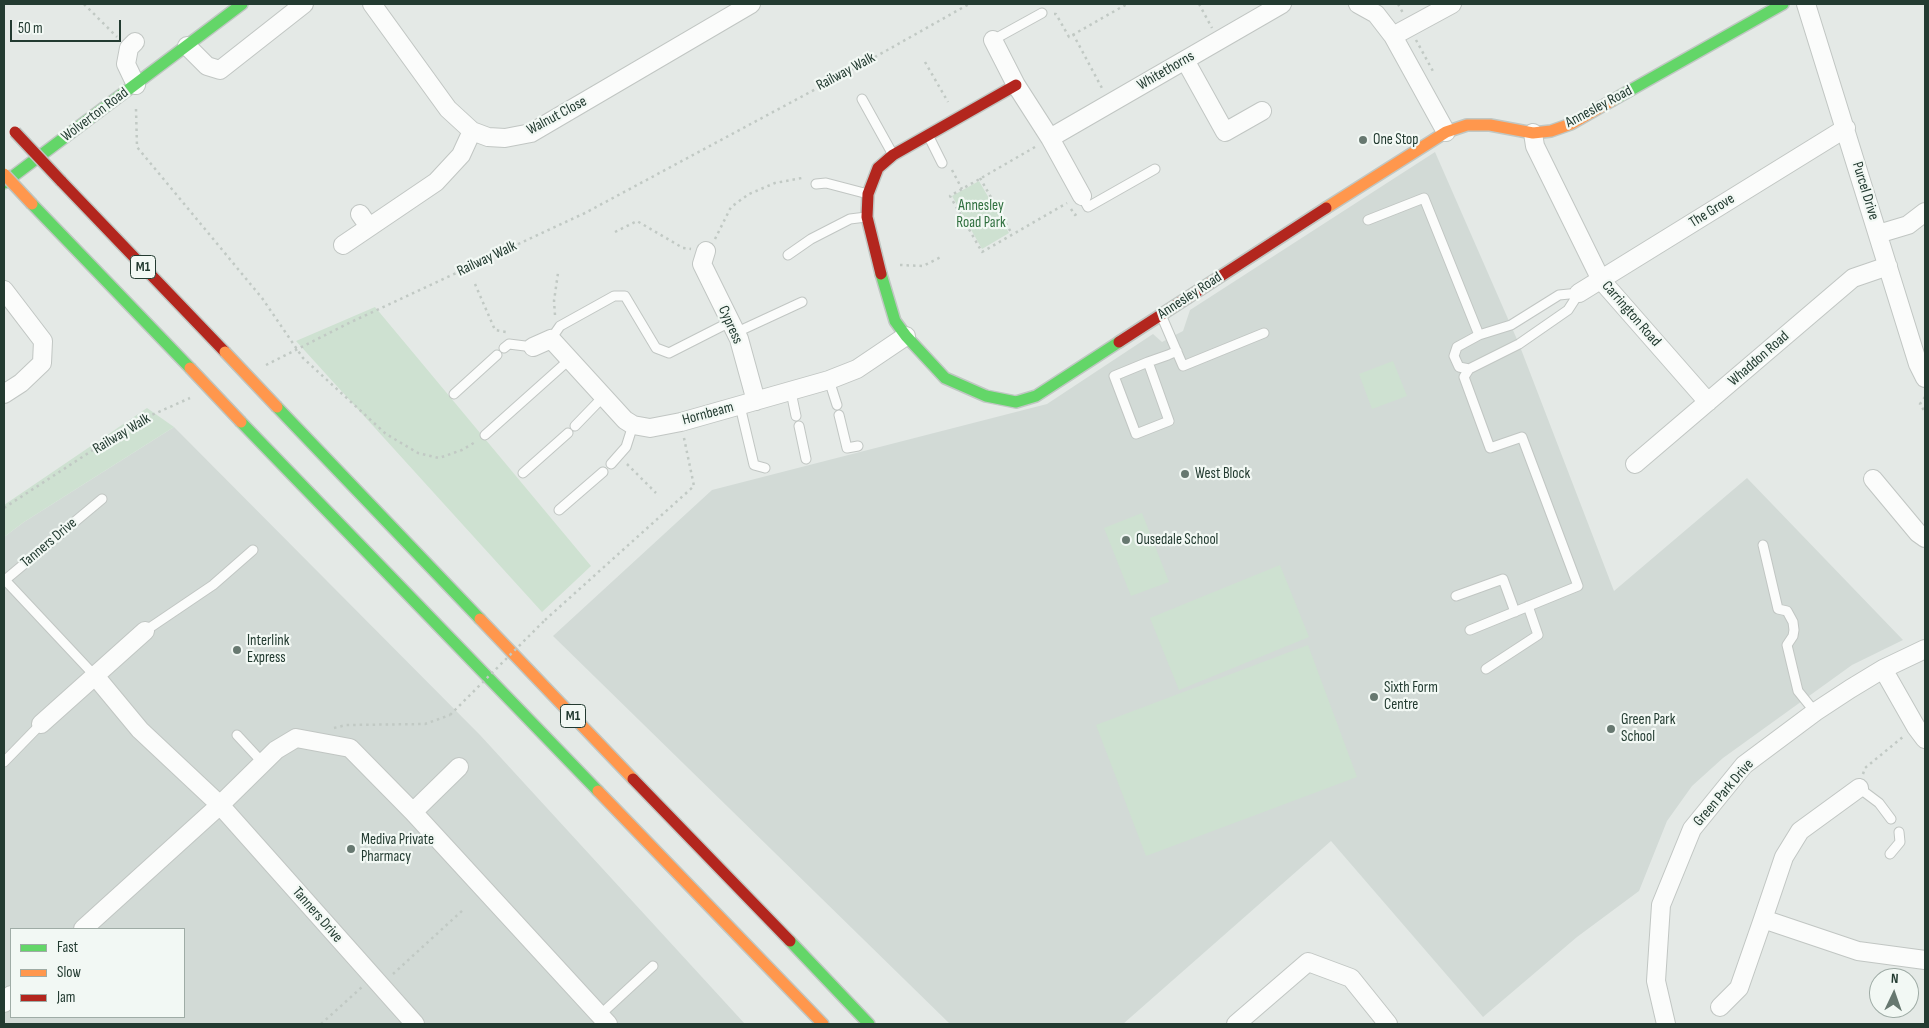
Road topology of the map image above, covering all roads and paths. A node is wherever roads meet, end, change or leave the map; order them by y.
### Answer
1 (84, 4) edge
2 (242, 4) edge
3 (304, 4) edge
4 (372, 4) edge
5 (751, 4) edge
6 (969, 4) edge
7 (1127, 4) edge
8 (1199, 4) edge
9 (1358, 4) edge
10 (1452, 4) edge
11 (1783, 4) edge
12 (1806, 4) edge
13 (1271, 6) edge
14 (1042, 13) joint
15 (1073, 34) junction
16 (1393, 36) junction
17 (993, 40) joint
18 (1219, 40) junction
19 (132, 45) joint
20 (186, 46) junction
21 (1184, 60) junction
22 (925, 62) dead end
23 (136, 85) junction
24 (1016, 85) junction
25 (862, 99) dead end
26 (1110, 103) junction
27 (1262, 111) dead end
28 (957, 119) junction
29 (1846, 128) junction
30 (12, 129) dead end
31 (472, 131) junction
32 (1446, 132) junction
33 (1534, 133) junction
34 (928, 135) junction
35 (1042, 142) junction
36 (893, 155) junction
37 (942, 163) joint
38 (1155, 169) dead end
39 (4, 174) edge
40 (980, 178) junction
41 (4, 183) edge
42 (816, 184) joint
43 (962, 189) junction
44 (868, 194) junction
45 (1074, 199) junction
46 (1925, 212) edge
47 (866, 217) junction
48 (1368, 220) dead end
49 (615, 232) dead end
50 (1012, 234) junction
51 (1878, 234) junction
52 (343, 245) dead end
53 (706, 251) junction
54 (788, 255) dead end
55 (943, 256) dead end
56 (879, 264) junction
57 (1888, 266) junction
58 (558, 273) dead end
59 (1601, 280) junction
60 (475, 284) dead end
61 (4, 290) edge
62 (1579, 293) junction
63 (802, 302) dead end
64 (1161, 315) junction
65 (732, 327) junction
66 (555, 333) junction
67 (1264, 333) dead end
68 (1479, 335) junction
69 (906, 336) junction
70 (529, 346) junction
71 (296, 349) junction
72 (1177, 351) junction
73 (568, 360) junction
74 (1148, 362) junction
75 (264, 365) dead end
76 (1468, 368) junction
77 (1925, 378) edge
78 (829, 380) junction
79 (791, 392) junction
80 (4, 394) edge
81 (454, 394) dead end
82 (603, 397) junction
83 (1925, 397) edge
84 (191, 398) dead end
85 (1708, 402) junction
86 (748, 403) junction
87 (836, 405) dead end
88 (1925, 412) edge
89 (796, 416) dead end
90 (839, 416) dead end
91 (681, 422) junction
92 (633, 425) junction
93 (576, 426) dead end
94 (799, 426) dead end
95 (568, 433) dead end
96 (485, 435) joint
97 (858, 446) dead end
98 (618, 455) junction
99 (806, 459) dead end
100 (611, 464) dead end
101 (1636, 464) dead end
102 (765, 468) dead end
103 (603, 472) dead end
104 (523, 473) dead end
105 (1873, 479) dead end
106 (656, 493) dead end
107 (102, 499) dead end
108 (4, 508) edge
109 (559, 510) dead end
110 (1925, 538) edge
111 (1763, 545) dead end
112 (254, 550) dead end
113 (4, 580) edge
114 (1456, 596) dead end
115 (1528, 606) junction
116 (1515, 612) junction
117 (1470, 630) dead end
118 (145, 631) joint
119 (1925, 649) edge
120 (1882, 668) junction
121 (1486, 669) dead end
122 (96, 677) junction
123 (1815, 712) junction
124 (41, 724) joint
125 (329, 729) dead end
126 (1921, 733) edge
127 (237, 735) dead end
128 (4, 762) edge
129 (263, 763) junction
130 (459, 767) dead end
131 (1859, 788) junction
132 (220, 805) junction
133 (413, 812) junction
134 (1891, 819) dead end
135 (1899, 832) dead end
136 (1890, 854) dead end
137 (464, 909) dead end
138 (1763, 919) junction
139 (84, 928) edge
140 (1925, 960) edge
141 (653, 966) dead end
142 (376, 981) junction
143 (1720, 1006) dead end
144 (604, 1020) edge
145 (321, 1024) edge
146 (415, 1024) edge
147 (823, 1024) edge
148 (869, 1024) edge
149 (1236, 1024) edge
150 (1388, 1024) edge
151 (1666, 1024) edge

1 - 19 path
2 - 20 main road, Wolverton Road
3 - 20 street
4 - 31 street, Walnut Close
5 - 31 street, Walnut Close
6 - 71 path, Railway Walk
7 - 15 path
8 - 18 path
9 - 16 street
10 - 16 street
11 - 33 main road, Annesley Road
12 - 29 street, Purcel Drive
13 - 18 street, Whitethorns
14 - 15 path
14 - 17 lane
15 - 26 path
16 - 32 street
17 - 24 street
18 - 21 street, Whitethorns
19 - 23 street
20 - 23 main road, Wolverton Road
21 - 26 street, Whitethorns
21 - 27 street
22 - 28 path
23 - 41 main road, Wolverton Road
23 - 71 path
24 - 28 main road, Annesley Road
24 - 35 street
25 - 36 lane
26 - 35 street, Whitethorns
28 - 34 main road, Annesley Road
29 - 51 street, Purcel Drive
29 - 59 street, The Grove
30 - 148 main road, M1, bridge
31 - 52 street
32 - 33 main road, Annesley Road
32 - 64 main road, Annesley Road
33 - 59 street, Carrington Road
34 - 36 main road, Annesley Road
34 - 37 lane
35 - 40 path
35 - 45 street
36 - 44 main road, Annesley Road
37 - 43 path
38 - 45 lane
39 - 147 main road, M1, bridge
40 - 43 path
40 - 50 path
42 - 44 lane
42 - 53 path
43 - 50 path
44 - 47 main road, Annesley Road
45 - 50 path
46 - 51 street
47 - 54 lane
47 - 56 main road, Annesley Road
48 - 68 lane
49 - 53 path
51 - 57 street, Purcel Drive
53 - 65 street, Cypress
55 - 56 path
56 - 69 main road, Annesley Road
57 - 77 street, Purcel Drive
57 - 85 street, Whaddon Road
58 - 66 path
59 - 62 street, The Grove
59 - 85 street, Carrington Road
60 - 70 path
61 - 80 street
62 - 68 lane
62 - 76 lane
63 - 65 lane
64 - 69 main road, Annesley Road
64 - 72 lane
65 - 66 lane
65 - 86 street, Cypress
66 - 70 street
66 - 73 street
67 - 72 lane
68 - 76 lane
69 - 78 street, Hornbeam
70 - 81 lane
71 - 75 path, Railway Walk
71 - 96 path
72 - 74 lane
73 - 82 street
73 - 96 lane
74 - 74 lane
76 - 115 lane
78 - 79 street, Hornbeam
78 - 87 lane
79 - 86 street, Hornbeam
79 - 89 lane
82 - 92 street
82 - 93 lane
83 - 88 path
84 - 108 path, Railway Walk
85 - 101 street, Whaddon Road
86 - 91 street, Hornbeam
86 - 102 lane
90 - 97 lane
91 - 92 street, Hornbeam
91 - 125 path, bridge
92 - 98 lane
94 - 99 lane
95 - 104 lane
98 - 100 lane
98 - 106 path
103 - 109 lane
105 - 110 street
107 - 113 lane, Tanners Drive
111 - 123 lane
112 - 118 lane
113 - 122 lane, Tanners Drive
114 - 116 lane
115 - 116 lane
115 - 121 lane
116 - 117 lane
118 - 122 street
119 - 120 street, Green Park Drive
120 - 123 street, Green Park Drive
120 - 126 street
122 - 124 street
122 - 132 street, Tanners Drive
123 - 151 street, Green Park Drive
124 - 128 lane
126 - 131 path
127 - 129 lane
129 - 132 street
129 - 133 street
130 - 133 street
131 - 134 lane
131 - 138 street
132 - 139 street
132 - 142 street, Tanners Drive
133 - 144 street
135 - 136 lane
137 - 142 path
138 - 140 street
138 - 143 street
141 - 144 lane
142 - 145 path
142 - 146 street, Tanners Drive
149 - 150 street

